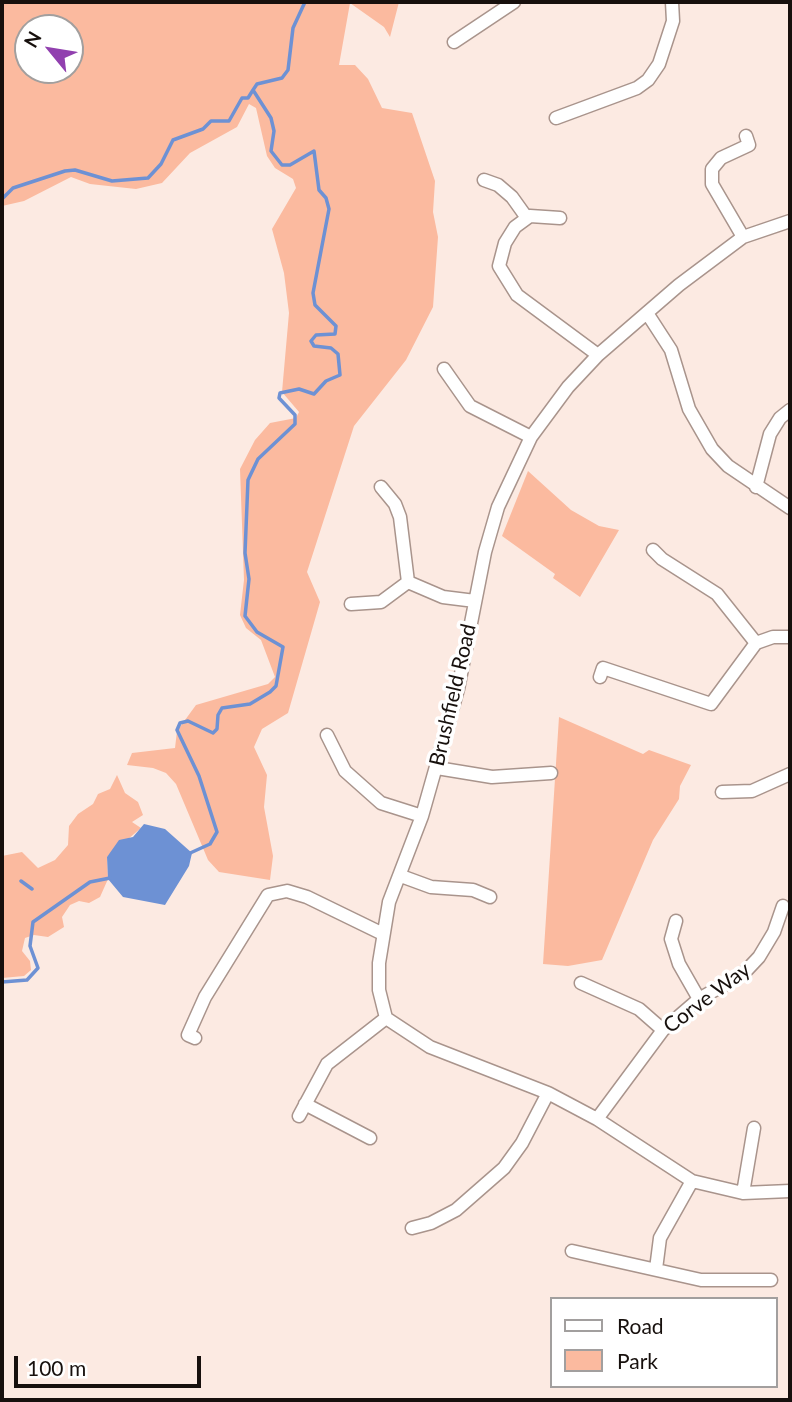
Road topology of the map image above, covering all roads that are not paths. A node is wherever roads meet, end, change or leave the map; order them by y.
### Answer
1 (514, 2) edge
2 (672, 2) edge
3 (454, 42) dead end
4 (556, 118) dead end
5 (746, 136) dead end
6 (484, 180) dead end
7 (527, 218) junction
8 (560, 218) dead end
9 (790, 221) edge
10 (743, 237) junction
11 (647, 313) junction
12 (598, 355) junction
13 (444, 369) dead end
14 (790, 410) edge
15 (531, 437) junction
16 (381, 487) dead end
17 (756, 487) junction
18 (790, 508) edge
19 (653, 550) dead end
20 (408, 582) junction
21 (475, 601) junction
22 (351, 604) dead end
23 (790, 637) edge
24 (756, 643) junction
25 (600, 677) dead end
26 (327, 735) dead end
27 (437, 768) junction
28 (551, 773) dead end
29 (790, 774) edge
30 (722, 792) dead end
31 (422, 816) junction
32 (401, 876) junction
33 (490, 897) dead end
34 (783, 906) dead end
35 (676, 921) dead end
36 (383, 934) junction
37 (581, 984) dead end
38 (699, 999) junction
39 (386, 1018) junction
40 (663, 1030) junction
41 (195, 1038) dead end
42 (548, 1093) junction
43 (597, 1119) junction
44 (754, 1128) dead end
45 (370, 1138) dead end
46 (692, 1181) junction
47 (790, 1191) edge
48 (743, 1193) junction
49 (412, 1228) dead end
50 (572, 1251) dead end
51 (656, 1269) junction
52 (771, 1280) dead end

1 - 3 street
2 - 4 street
5 - 10 street
6 - 7 street
7 - 8 street
7 - 12 street
9 - 10 street, Brushfield Road
10 - 11 street, Brushfield Road
11 - 12 street, Brushfield Road
11 - 17 street
12 - 15 street, Brushfield Road
13 - 15 street
14 - 17 street
15 - 21 street, Brushfield Road
16 - 20 street
17 - 18 street
19 - 24 street
20 - 21 street
20 - 22 street
21 - 27 street, Brushfield Road
23 - 24 street
24 - 25 street
26 - 31 street
27 - 28 street
27 - 31 street, Brushfield Road
29 - 30 street
31 - 32 street, Brushfield Road
32 - 33 street
32 - 36 street, Brushfield Road
34 - 38 street, Corve Way
35 - 38 street
36 - 39 street, Brushfield Road
36 - 41 street
37 - 40 street
38 - 40 street, Corve Way
39 - 42 street
39 - 45 street
40 - 43 street, Corve Way
42 - 43 street
42 - 49 street
43 - 46 street
44 - 48 street
46 - 48 street
46 - 51 street
47 - 48 street
50 - 51 street
51 - 52 street

